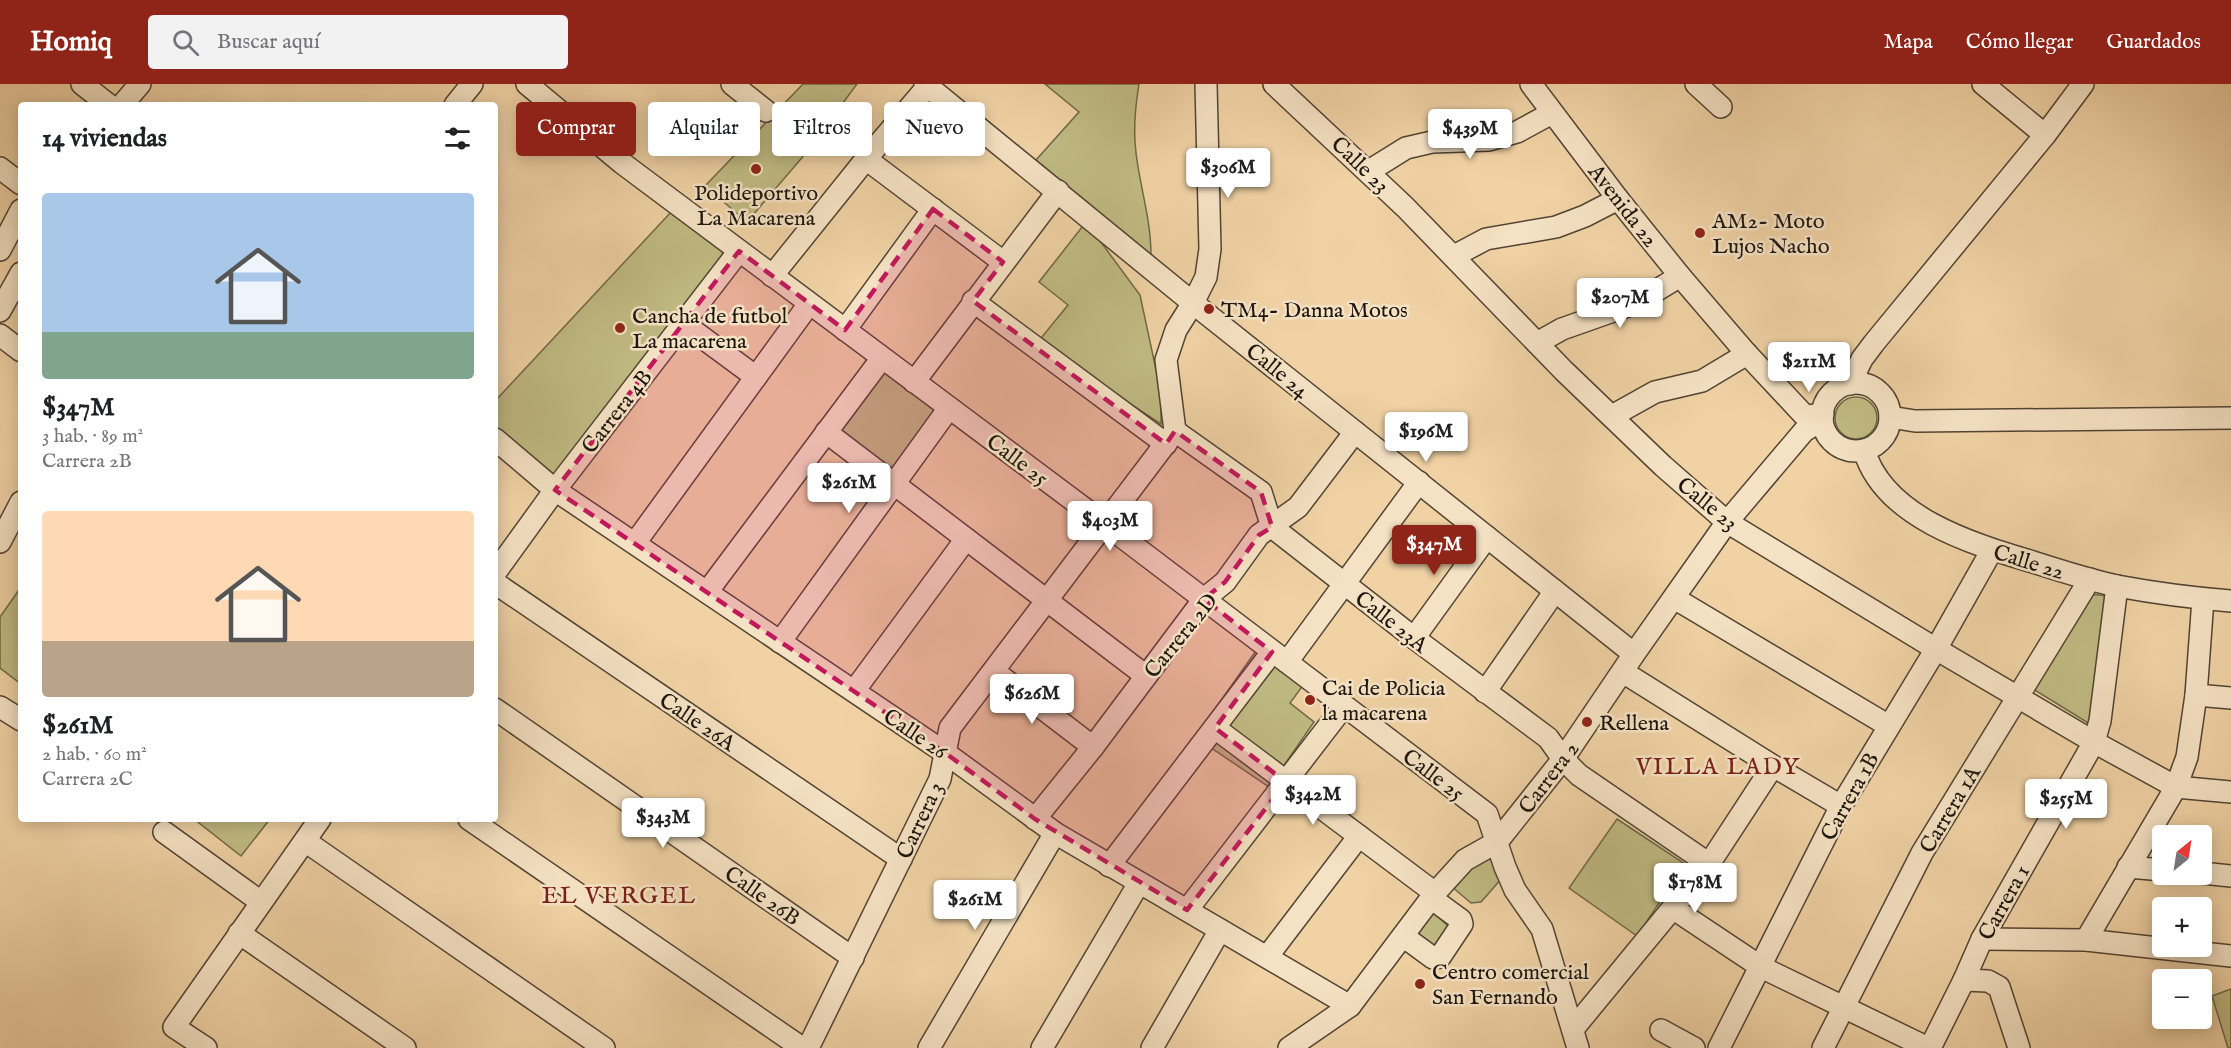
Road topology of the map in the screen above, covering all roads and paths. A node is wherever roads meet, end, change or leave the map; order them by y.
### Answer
1 (140, 84) edge
2 (472, 84) edge
3 (527, 84) edge
4 (732, 84) edge
5 (1206, 84) edge
6 (1531, 84) edge
7 (1696, 84) edge
8 (1983, 84) edge
9 (2083, 84) edge
10 (926, 85) edge
11 (1280, 85) edge
12 (125, 102) edge
13 (457, 102) edge
14 (1721, 107) dead end
15 (766, 111) dead end
16 (1552, 113) junction
17 (2045, 135) junction
18 (866, 159) junction
19 (0, 168) edge
20 (1369, 171) junction
21 (18, 182) edge
22 (1058, 191) junction
23 (1617, 199) junction
24 (933, 209) junction
25 (18, 216) edge
26 (0, 250) edge
27 (739, 251) junction
28 (1454, 256) junction
29 (1003, 262) junction
30 (772, 276) junction
31 (1680, 276) junction
32 (18, 279) edge
33 (973, 301) junction
34 (1193, 303) junction
35 (809, 304) junction
36 (0, 312) edge
37 (684, 324) junction
38 (844, 330) junction
39 (0, 335) edge
40 (1538, 343) junction
41 (18, 349) edge
42 (1747, 354) junction
43 (882, 358) junction
44 (756, 378) junction
45 (914, 382) junction
46 (1850, 384) junction
47 (949, 408) junction
48 (1612, 416) junction
49 (1822, 417) junction
50 (1890, 417) junction
51 (2231, 418) edge
52 (826, 432) junction
53 (1355, 432) junction
54 (1171, 438) junction
55 (498, 442) edge
56 (1864, 450) junction
57 (1419, 482) junction
58 (894, 484) junction
59 (555, 490) junction
60 (18, 508) edge
61 (1727, 522) junction
62 (1105, 524) junction
63 (1272, 527) junction
64 (1487, 537) junction
65 (966, 539) junction
66 (0, 542) edge
67 (635, 543) junction
68 (1992, 550) junction
69 (498, 569) edge
70 (2090, 579) junction
71 (1344, 584) junction
72 (498, 585) edge
73 (2117, 586) junction
74 (1555, 591) junction
75 (707, 592) junction
76 (1674, 598) junction
77 (1204, 599) junction
78 (2203, 599) junction
79 (1047, 601) junction
80 (2231, 601) edge
81 (1414, 638) junction
82 (780, 642) junction
83 (1936, 649) junction
84 (1279, 657) junction
85 (1628, 663) junction
86 (995, 672) junction
87 (1146, 676) junction
88 (855, 692) junction
89 (1485, 692) junction
90 (2196, 695) junction
91 (2018, 697) junction
92 (2231, 698) edge
93 (1344, 706) junction
94 (0, 707) edge
95 (498, 711) edge
96 (18, 718) edge
97 (1889, 726) junction
98 (1215, 728) junction
99 (2094, 742) junction
100 (1093, 747) junction
101 (944, 752) junction
102 (1563, 759) junction
103 (1773, 766) junction
104 (1286, 782) junction
105 (2176, 787) junction
106 (2231, 792) edge
107 (1841, 806) junction
108 (1035, 819) junction
109 (318, 822) edge
110 (474, 822) edge
111 (164, 832) dead end
112 (1056, 833) junction
113 (1359, 836) junction
114 (305, 841) junction
115 (1497, 842) junction
116 (901, 859) junction
117 (1709, 864) junction
118 (1109, 866) junction
119 (2128, 867) junction
120 (2152, 869) edge
121 (2212, 874) edge
122 (2231, 876) edge
123 (1139, 883) junction
124 (1433, 896) junction
125 (261, 902) junction
126 (1674, 909) junction
127 (1187, 910) junction
128 (1220, 930) junction
129 (239, 933) junction
130 (1403, 936) junction
131 (1982, 939) junction
132 (2086, 940) junction
133 (2231, 956) edge
134 (1268, 957) junction
135 (853, 958) junction
136 (1761, 967) junction
137 (1964, 980) junction
138 (1350, 1006) junction
139 (1844, 1008) junction
140 (1660, 1030) dead end
141 (1576, 1039) edge
142 (206, 1048) edge
143 (405, 1048) edge
144 (604, 1048) edge
145 (802, 1048) edge
146 (808, 1048) edge
147 (929, 1048) edge
148 (1042, 1048) edge
149 (1152, 1048) edge
150 (1288, 1048) edge
151 (1694, 1048) edge
152 (1719, 1048) edge
153 (1823, 1048) edge
154 (1929, 1048) edge
155 (2019, 1048) edge

1 - 12 street
2 - 13 street
3 - 27 street, Calle 25
4 - 15 street
5 - 34 street
6 - 16 street, Avenida 22
7 - 14 street
8 - 17 street
9 - 17 street
10 - 18 street
10 - 22 street, Calle 24
11 - 20 street, Calle 23
16 - 20 street
16 - 23 street, Avenida 22
17 - 46 street
18 - 24 street
18 - 30 street
19 - 21 street
20 - 28 street, Calle 23
22 - 29 street
22 - 34 street, Calle 24
23 - 28 street
23 - 31 street, Avenida 22
24 - 29 street
24 - 38 street
25 - 26 street
27 - 30 street, Calle 25
27 - 37 street, Carrera 4B
28 - 40 street, Calle 23
29 - 33 street
30 - 35 street, Calle 25
31 - 40 street
31 - 42 street, Avenida 22
32 - 36 street
33 - 45 street
33 - 54 street
34 - 53 street, Calle 24
34 - 54 street
35 - 38 street, Calle 25
35 - 44 street
37 - 44 street
37 - 59 street, Carrera 4B
38 - 43 street, Calle 25
39 - 41 street
40 - 48 street, Calle 23
42 - 48 street
42 - 49 street, Avenida 22
43 - 45 street, Calle 25
43 - 52 street
44 - 67 street
45 - 47 street, Calle 25
46 - 49 street
46 - 50 street
47 - 58 street
47 - 62 street, Calle 25
48 - 61 street, Calle 23
49 - 56 street
49 - 61 street, Carrera 2
50 - 51 street
50 - 56 street
52 - 58 street
52 - 75 street
53 - 57 street, Calle 24
53 - 63 street, Carrera 2D
54 - 62 street, Carrera 3
54 - 63 street
55 - 59 street, Calle 26
56 - 68 street, Calle 22
57 - 64 street, Calle 24
57 - 71 street
58 - 65 street
58 - 82 street
59 - 67 street, Calle 26
59 - 69 street, Carrera 4B
60 - 66 street
61 - 76 street, Carrera 2
61 - 83 street, Calle 23
62 - 77 street, Calle 25
62 - 79 street, Carrera 3
63 - 71 street, Calle 23A
63 - 77 street, Carrera 2D
64 - 74 street, Calle 24
64 - 81 street
65 - 79 street
65 - 88 street
67 - 75 street, Calle 26
68 - 70 street, Calle 22
68 - 83 street, Carrera 1B
70 - 73 street, Calle 22
70 - 91 street, Carrera 1A
71 - 81 street, Calle 23A
71 - 84 street
72 - 116 street, Calle 26A
73 - 78 street, Calle 22
73 - 99 street, Carrera 1
74 - 85 street, Calle 24
74 - 89 street
75 - 82 street, Calle 26
76 - 85 street, Carrera 2
76 - 97 street
77 - 84 street, Calle 25
77 - 87 street, Carrera 2D
78 - 80 street, Calle 22
78 - 90 street
79 - 86 street, Carrera 3
79 - 87 street
81 - 89 street, Calle 23A
82 - 88 street, Calle 26
83 - 91 street, Calle 23
83 - 97 street, Carrera 1B
84 - 93 street, Calle 25
84 - 98 street
85 - 102 street, Carrera 2
85 - 103 street, Calle 24
86 - 100 street
86 - 101 street, Carrera 3
87 - 100 street, Carrera 2D
88 - 101 street, Calle 26
89 - 102 street, Calle 23A
90 - 92 street
90 - 105 street
91 - 99 street, Calle 23
91 - 139 street, Carrera 1A
93 - 104 street
93 - 115 street, Calle 25
94 - 96 street
95 - 135 street, Calle 26B
97 - 107 street, Carrera 1B
98 - 104 street
98 - 118 street
99 - 105 street, Calle 23
99 - 131 street, Carrera 1
100 - 108 street, Carrera 2D
101 - 108 street, Calle 26
101 - 116 street, Carrera 3
102 - 115 street, Carrera 2
102 - 117 street, Calle 23A
103 - 107 street, Calle 24
103 - 117 street
104 - 113 street
104 - 127 street
105 - 106 street, Calle 23
105 - 119 street
107 - 136 street, Carrera 1B
108 - 112 street, Calle 26
109 - 114 street
110 - 145 street
111 - 125 street
112 - 118 street, Calle 26
112 - 147 street
113 - 124 street
113 - 134 street
114 - 125 street
114 - 144 street
115 - 124 street, Carrera 2
115 - 141 street, Calle 25
116 - 135 street, Carrera 3
117 - 126 street
118 - 123 street, Calle 26
119 - 120 street
119 - 132 street
121 - 122 street
123 - 127 street, Calle 26
123 - 148 street
124 - 130 street, Carrera 2
124 - 130 street
125 - 129 street
126 - 136 street
126 - 141 street
127 - 128 street, Calle 26
128 - 134 street, Calle 26
128 - 149 street
129 - 142 street
129 - 143 street
130 - 138 street, Carrera 2
131 - 132 street
131 - 137 street, Carrera 1
132 - 133 street
134 - 138 street, Calle 26
135 - 146 street, Carrera 3
136 - 139 street
136 - 152 street, Carrera 1B
137 - 154 street, Carrera 1
137 - 155 street
138 - 150 street, Carrera 2
139 - 153 street, Carrera 1A
139 - 154 street
140 - 151 street

